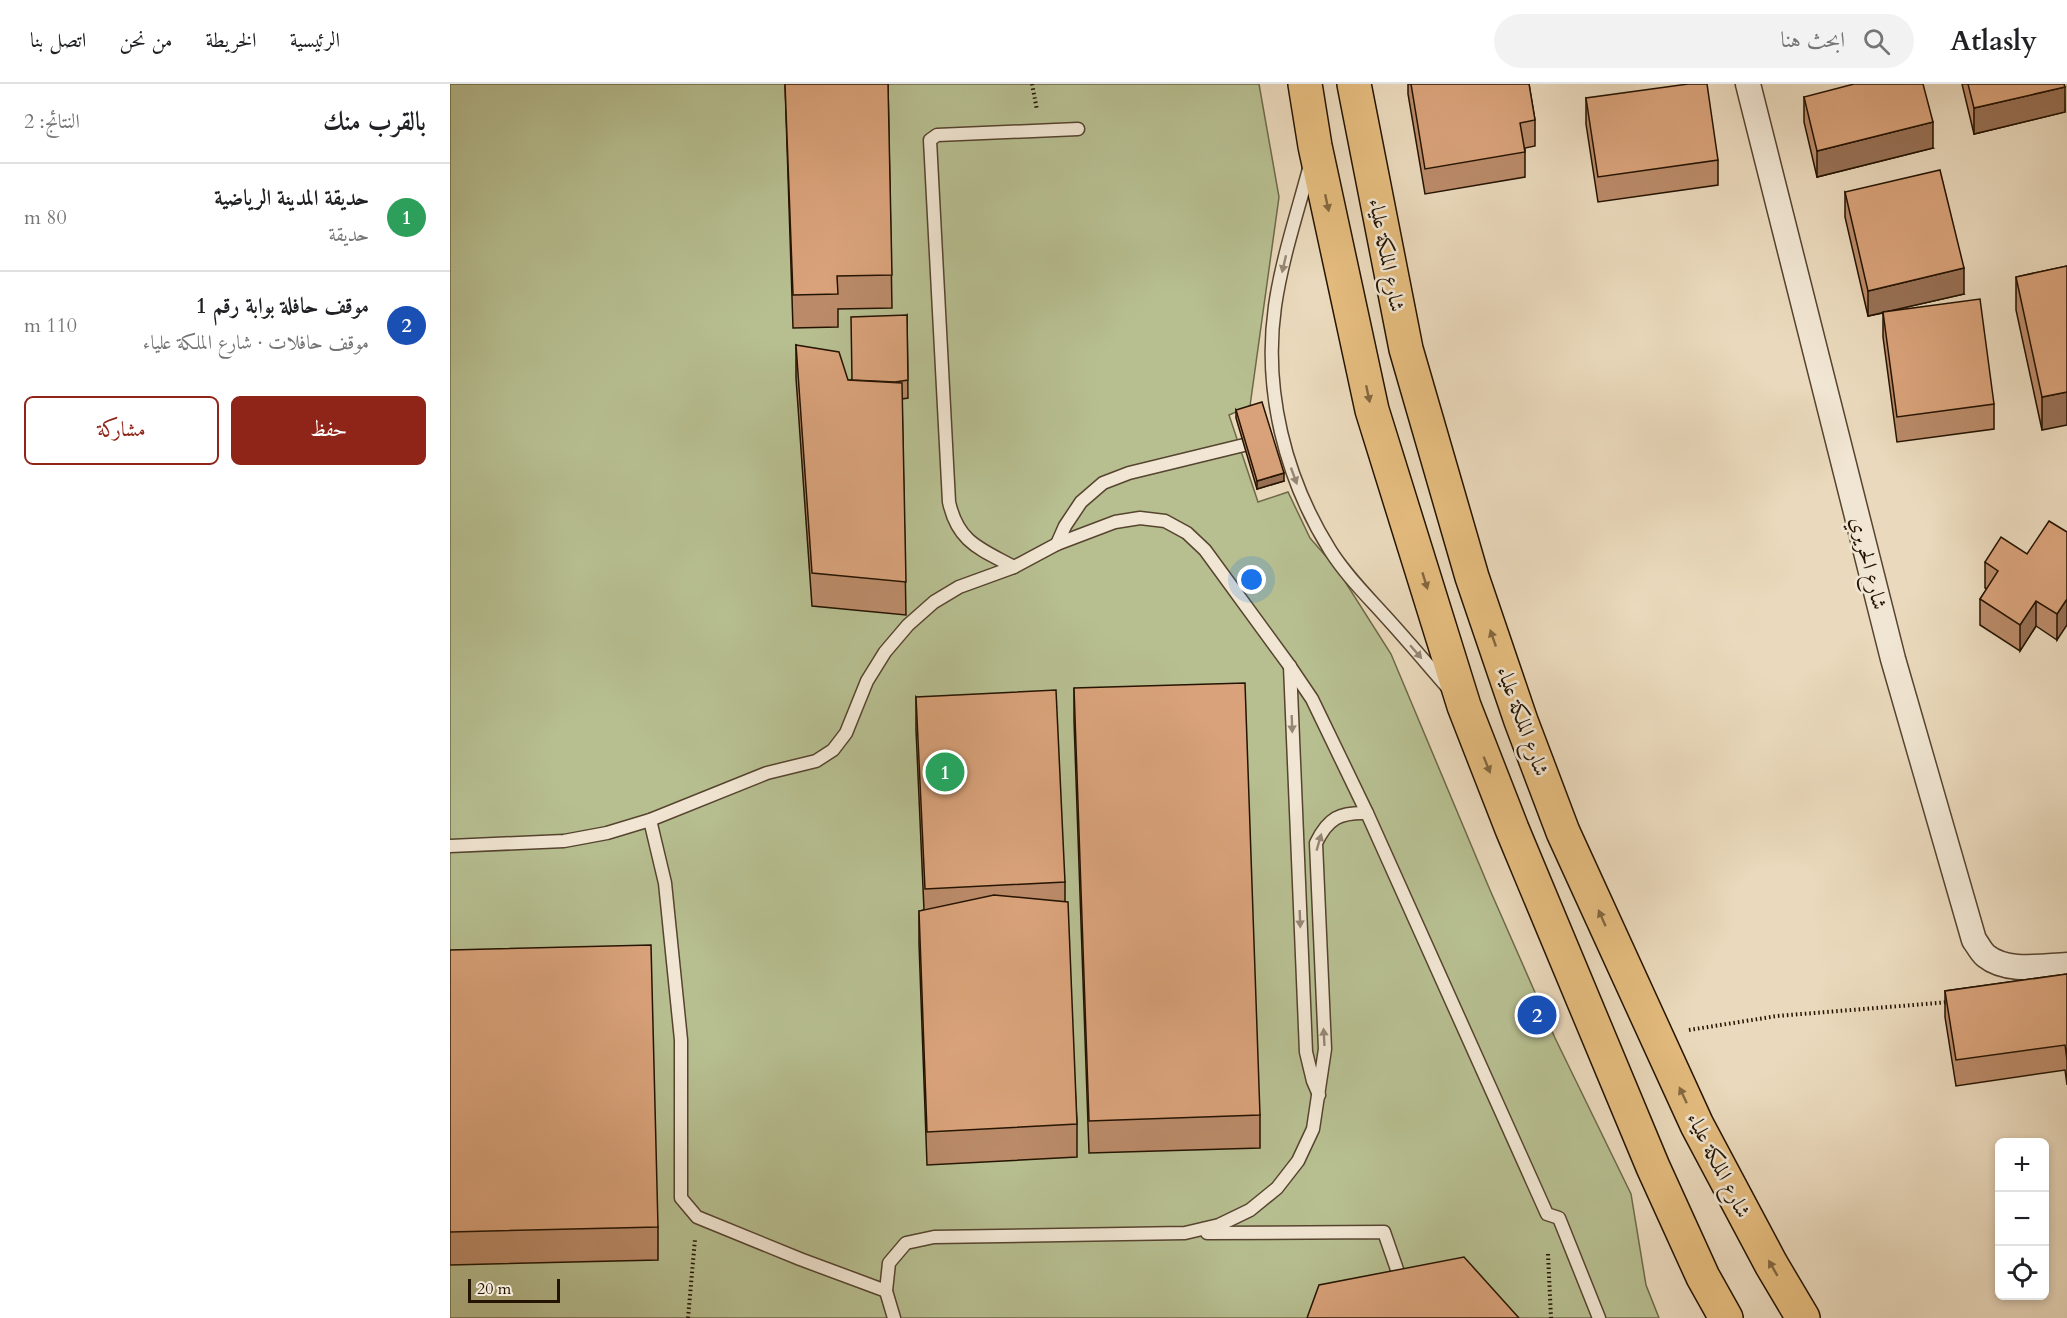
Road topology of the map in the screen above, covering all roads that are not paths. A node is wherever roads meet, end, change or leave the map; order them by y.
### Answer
1 (1305, 84) edge
2 (1354, 84) edge
3 (1748, 84) edge
4 (1078, 129) dead end
5 (1315, 146) junction
6 (1244, 445) edge
7 (1057, 544) junction
8 (1014, 567) junction
9 (1289, 665) junction
10 (1464, 706) junction
11 (1367, 813) junction
12 (650, 820) junction
13 (450, 846) edge
14 (2067, 964) edge
15 (1319, 1095) junction
16 (1185, 1233) junction
17 (1401, 1281) edge
18 (886, 1291) junction
19 (894, 1318) edge
20 (1599, 1318) edge
21 (1726, 1318) edge
22 (1803, 1318) edge

1 - 5 main road
22 -> 2 main road, شارع الملكة علياء
3 - 14 street, شارع الحريري
4 - 8 lane
5 -> 10 main road
5 -> 10 lane
6 - 7 lane
7 - 8 lane
7 - 9 lane
8 - 12 lane
9 - 11 lane
9 -> 15 lane
10 -> 21 main road
15 -> 11 lane
11 - 20 lane
12 - 13 lane
12 - 18 lane
15 - 16 lane
16 - 17 lane
16 - 18 lane
18 - 19 lane

